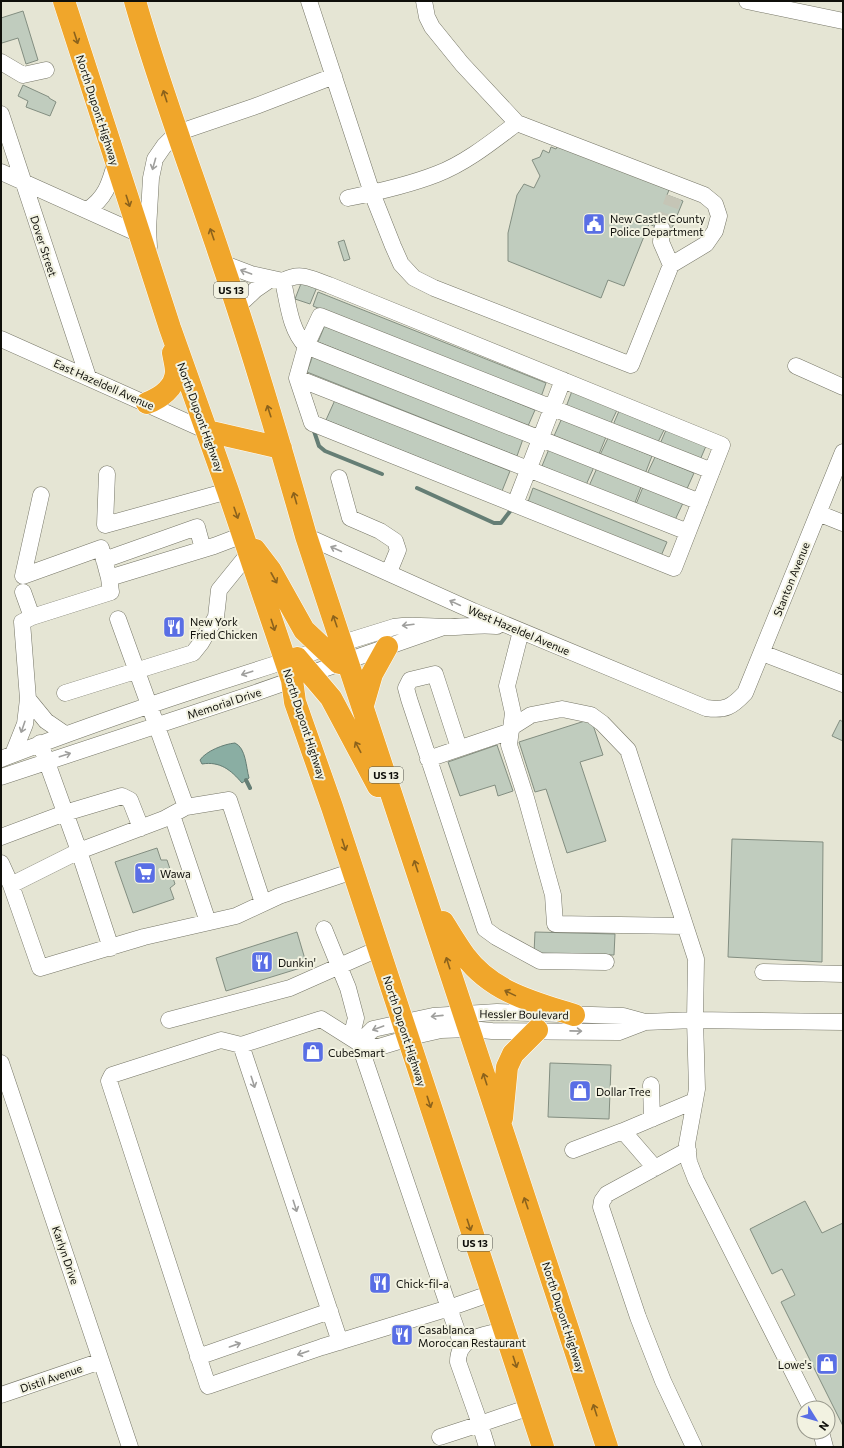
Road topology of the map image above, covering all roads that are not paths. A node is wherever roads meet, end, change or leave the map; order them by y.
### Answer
1 (64, 1) edge
2 (118, 1) edge
3 (135, 1) edge
4 (309, 1) edge
5 (424, 1) edge
6 (747, 1) edge
7 (843, 21) edge
8 (143, 29) junction
9 (1, 62) edge
10 (46, 70) dead end
11 (334, 76) junction
12 (1, 114) edge
13 (517, 123) junction
14 (177, 133) junction
15 (115, 164) junction
16 (1, 172) edge
17 (23, 181) junction
18 (372, 193) junction
19 (348, 198) dead end
20 (87, 210) junction
21 (662, 229) tunnel mouth
22 (138, 234) junction
23 (222, 263) junction
24 (671, 265) junction
25 (150, 269) junction
26 (277, 280) junction
27 (237, 308) junction
28 (170, 328) junction
29 (1, 339) edge
30 (306, 346) junction
31 (796, 366) dead end
32 (88, 377) junction
33 (297, 378) junction
34 (563, 380) junction
35 (843, 387) edge
36 (147, 404) junction
37 (552, 408) junction
38 (206, 431) junction
39 (540, 439) junction
40 (281, 448) junction
41 (843, 452) edge
42 (528, 470) junction
43 (712, 471) junction
44 (107, 474) dead end
45 (339, 478) dead end
46 (228, 491) junction
47 (41, 495) dead end
48 (700, 502) junction
49 (515, 504) junction
50 (818, 513) junction
51 (843, 523) edge
52 (688, 532) junction
53 (306, 536) junction
54 (246, 544) junction
55 (203, 549) junction
56 (104, 560) junction
57 (389, 572) junction
58 (109, 578) junction
59 (23, 592) dead end
60 (32, 617) junction
61 (118, 619) dead end
62 (447, 627) junction
63 (519, 630) junction
64 (387, 647) junction
65 (762, 653) junction
66 (338, 654) junction
67 (296, 668) junction
68 (136, 670) junction
69 (843, 684) edge
70 (65, 692) dead end
71 (28, 699) junction
72 (735, 704) joint
73 (363, 705) junction
74 (149, 706) junction
75 (155, 725) junction
76 (512, 729) junction
77 (65, 734) junction
78 (40, 743) junction
79 (459, 748) junction
80 (7, 756) edge
81 (428, 759) junction
82 (47, 761) junction
83 (1, 776) edge
84 (186, 807) junction
85 (65, 813) junction
86 (172, 815) junction
87 (141, 828) junction
88 (1, 837) edge
89 (409, 844) junction
90 (79, 851) junction
91 (1, 863) edge
92 (353, 870) junction
93 (11, 885) junction
94 (424, 889) junction
95 (263, 903) junction
96 (208, 922) junction
97 (685, 926) junction
98 (324, 929) dead end
99 (111, 948) junction
100 (378, 949) junction
101 (606, 962) dead end
102 (339, 966) junction
103 (763, 972) dead end
104 (843, 974) edge
105 (574, 1015) junction
106 (169, 1020) dead end
107 (695, 1020) junction
108 (467, 1021) junction
109 (646, 1022) junction
110 (843, 1022) edge
111 (405, 1030) junction
112 (537, 1030) junction
113 (355, 1040) junction
114 (241, 1045) junction
115 (1, 1063) edge
116 (651, 1084) dead end
117 (694, 1101) junction
118 (652, 1118) junction
119 (502, 1129) junction
120 (623, 1131) junction
121 (573, 1150) dead end
122 (688, 1150) junction
123 (655, 1168) junction
124 (492, 1293) junction
125 (449, 1308) junction
126 (330, 1311) junction
127 (504, 1330) junction
128 (340, 1342) junction
129 (462, 1345) junction
130 (198, 1357) junction
131 (101, 1361) junction
132 (1, 1395) edge
133 (807, 1400) edge
134 (530, 1407) junction
135 (480, 1424) junction
136 (440, 1437) dead end
137 (130, 1447) edge
138 (487, 1447) edge
139 (543, 1447) edge
140 (607, 1447) edge
141 (694, 1447) edge

1 -> 15 highway, North Dupont Highway / US 13
2 - 8 highway
3 - 8 highway, North Dupont Highway / US 13
4 - 11 street
5 - 13 street
6 - 7 street
14 -> 8 highway, North Dupont Highway / US 13
9 - 10 street
11 - 14 street
11 - 18 street
12 - 17 street, Dover Street
13 - 18 street
13 - 24 street
23 -> 14 highway, North Dupont Highway / US 13
14 -> 25 street
15 - 20 street
15 -> 22 highway, North Dupont Highway / US 13
16 - 17 street
17 - 20 street
17 - 32 street, Dover Street
18 - 19 street
18 - 24 street
20 - 22 street
21 - 24 street
22 - 25 highway, North Dupont Highway / US 13
26 -> 23 street
23 - 27 highway, North Dupont Highway / US 13
25 - 28 highway, North Dupont Highway / US 13
26 - 27 street
26 - 30 street
26 - 34 street
40 -> 27 highway, North Dupont Highway / US 13
28 - 36 highway
28 - 38 highway, North Dupont Highway / US 13
29 - 32 street, East Hazeldell Avenue
30 - 33 street
30 - 37 street
30 - 39 street
31 - 35 street
32 - 36 street, East Hazeldell Avenue
33 - 42 street
33 - 49 street
34 - 37 street
34 - 43 street
36 - 38 street, East Hazeldell Avenue
37 - 39 street
37 - 43 street
38 - 40 highway
38 - 46 highway, North Dupont Highway / US 13
39 - 42 street
39 - 48 street
53 -> 40 highway, North Dupont Highway / US 13
41 - 50 street, Stanton Avenue
42 - 49 street
42 - 52 street
43 - 48 street
44 - 46 street
45 - 57 street
46 -> 54 highway, North Dupont Highway / US 13
47 - 56 street
48 - 52 street
49 - 52 street
50 - 51 street
50 - 65 street, Stanton Avenue
57 -> 53 street, West Hazeldel Avenue
66 -> 53 highway, North Dupont Highway / US 13
54 - 55 street
54 -> 66 highway
54 -> 67 highway, North Dupont Highway / US 13
54 - 68 street
55 - 56 street
55 - 58 street
56 - 58 street
63 -> 57 street, West Hazeldel Avenue
58 - 60 street
59 - 60 street
60 - 71 street
61 - 68 street
62 - 63 street, Memorial Drive
62 - 64 street, Memorial Drive
62 -> 66 street, Memorial Drive
63 - 72 street, West Hazeldel Avenue
63 - 76 street
64 - 66 street, Memorial Drive
64 - 73 highway
65 - 69 street
65 - 72 street, Stanton Avenue
66 - 67 street, Memorial Drive
66 - 67 street, Memorial Drive
66 - 73 highway, North Dupont Highway / US 13
67 -> 74 street, Memorial Drive
67 - 75 street, Memorial Drive
89 -> 67 highway
67 -> 92 highway, North Dupont Highway / US 13
68 - 70 street
68 - 74 street
71 - 77 street
71 -> 80 street
73 - 89 highway, North Dupont Highway / US 13
74 - 75 street
74 - 77 street, Memorial Drive
82 -> 75 street, Memorial Drive
75 - 84 street
76 - 79 street
76 - 97 street
76 - 97 street
77 - 78 street, Memorial Drive
78 - 80 street, Memorial Drive
78 - 82 street
79 - 81 street
79 - 81 street
81 - 101 street
82 - 83 street, Memorial Drive
82 - 85 street
84 - 86 street
84 - 95 street
85 - 87 street
85 - 88 street
85 - 90 street
86 - 87 street
86 - 96 street
87 - 90 street
94 -> 89 highway, North Dupont Highway / US 13
90 - 93 street
90 - 99 street
91 - 93 street
92 - 95 street
92 - 100 highway, North Dupont Highway / US 13
93 - 99 street
105 -> 94 highway
108 -> 94 highway, North Dupont Highway / US 13
95 - 96 street
96 - 99 street
97 - 107 street
98 - 102 street
100 - 102 street
100 - 111 highway, North Dupont Highway / US 13
102 - 106 street
102 - 113 street
103 - 104 street
105 - 108 street, Hessler Boulevard
105 - 109 street, Hessler Boulevard
107 - 109 street, Hessler Boulevard
107 - 110 street, Hessler Boulevard
107 - 117 street
108 - 111 street, Hessler Boulevard
108 - 112 street, Hessler Boulevard
119 -> 108 highway, North Dupont Highway / US 13
112 -> 109 street, Hessler Boulevard
111 - 113 street, Hessler Boulevard
111 -> 124 highway, North Dupont Highway / US 13
112 - 119 highway
113 - 114 street
113 - 125 street
114 -> 126 street
114 - 130 street
115 - 131 street, Karlyn Drive
116 - 118 street
117 - 118 street
117 - 122 street
118 - 120 street
140 -> 119 highway, North Dupont Highway / US 13
120 - 121 street
120 - 123 street
122 - 123 street
122 - 133 street
123 - 141 street
124 - 125 street
124 - 127 highway, North Dupont Highway / US 13
125 - 128 street
125 - 129 street
126 - 128 street
130 -> 126 street
127 - 129 street
127 -> 134 highway, North Dupont Highway / US 13
128 -> 130 street
129 - 135 street
131 - 132 street, Distil Avenue
131 - 137 street, Karlyn Drive
134 - 135 street
134 - 139 highway, North Dupont Highway / US 13
135 - 136 street
135 - 138 street

